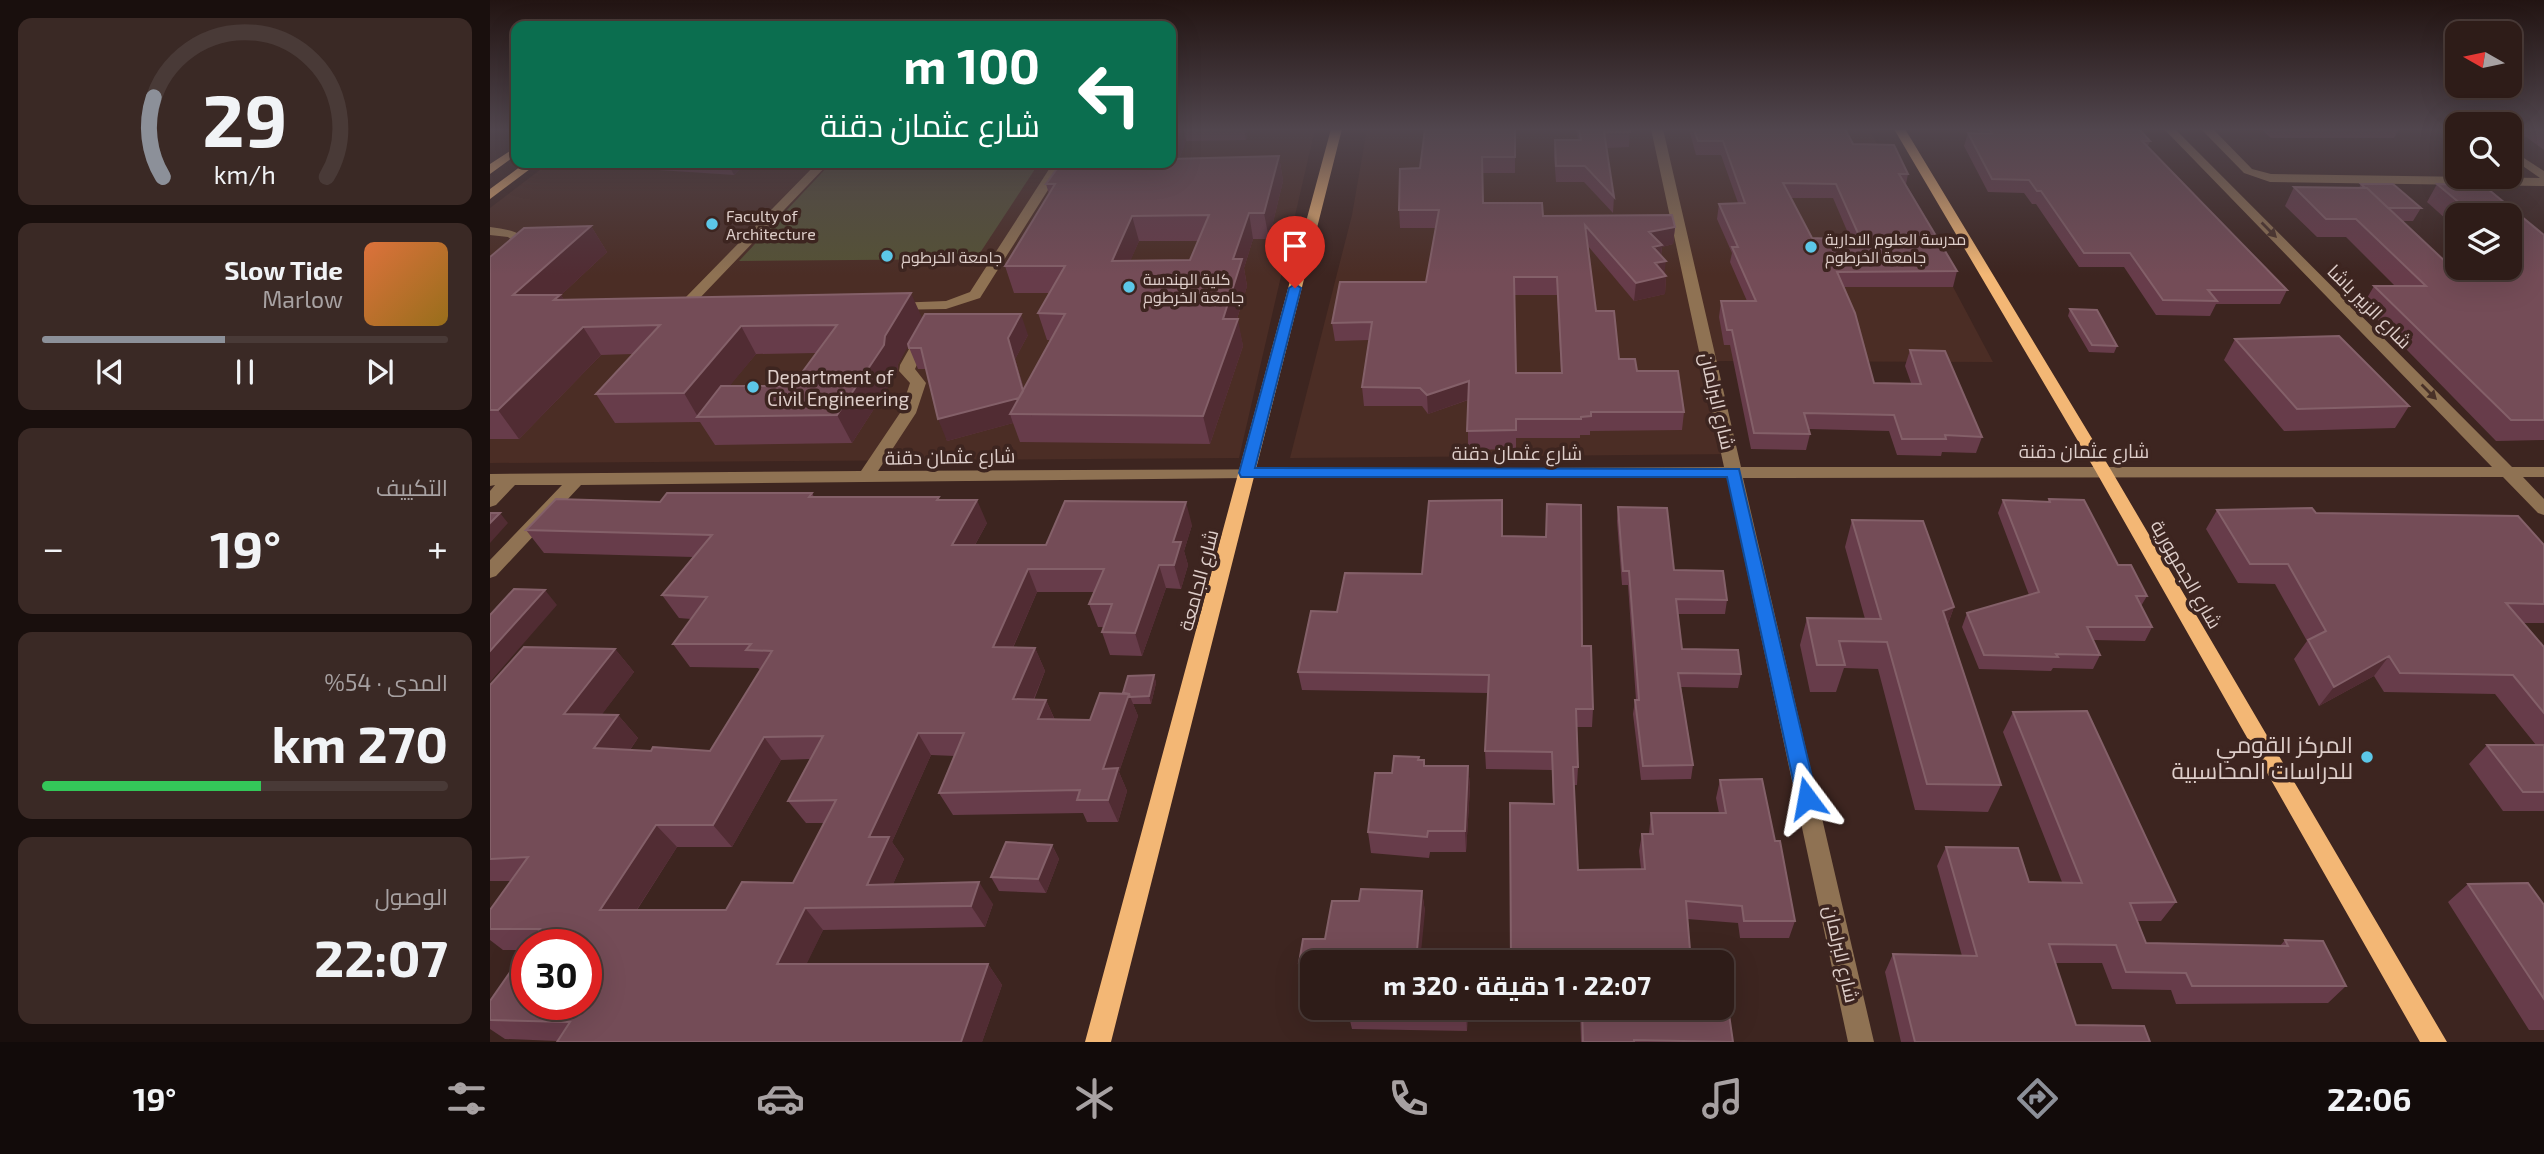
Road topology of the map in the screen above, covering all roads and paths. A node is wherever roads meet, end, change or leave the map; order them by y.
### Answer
1 (512, 178) edge
2 (809, 178) edge
3 (1050, 178) edge
4 (1324, 178) edge
5 (1668, 178) edge
6 (1928, 178) edge
7 (2217, 178) edge
8 (2269, 178) edge
9 (2544, 182) edge
10 (490, 195) edge
11 (490, 231) edge
12 (490, 288) edge
13 (716, 307) edge
14 (884, 307) edge
15 (940, 307) junction
16 (2103, 470) junction
17 (1734, 472) junction
18 (2508, 472) junction
19 (2544, 472) edge
20 (1246, 473) junction
21 (866, 477) junction
22 (490, 480) edge
23 (510, 480) junction
24 (576, 480) junction
25 (490, 501) edge
26 (2544, 509) edge
27 (490, 571) edge
28 (1098, 1042) edge
29 (1861, 1042) edge
30 (2434, 1042) edge

1 - 10 main road
2 - 13 street
3 - 15 street
4 - 20 main road, شارع الجامعة
5 - 17 street, شارع البرلمان
6 - 16 main road, شارع الجمهورية
7 -> 18 street, شارع الزبير باشا
8 - 9 street
11 - 12 street
14 - 15 street
15 - 21 street
16 - 17 street, شارع عثمان دقنة
16 - 18 street, شارع عثمان دقنة
16 - 30 main road, شارع الجمهورية
17 - 20 street, شارع عثمان دقنة
17 - 29 street, شارع البرلمان
18 - 19 street, شارع عثمان دقنة
18 - 26 street, شارع الزبير باشا
20 - 21 street, شارع عثمان دقنة
20 - 28 main road, شارع الجامعة
21 - 24 street, شارع عثمان دقنة
22 - 23 street, شارع عثمان دقنة
23 - 24 street, شارع عثمان دقنة
23 - 25 street
24 - 27 street

